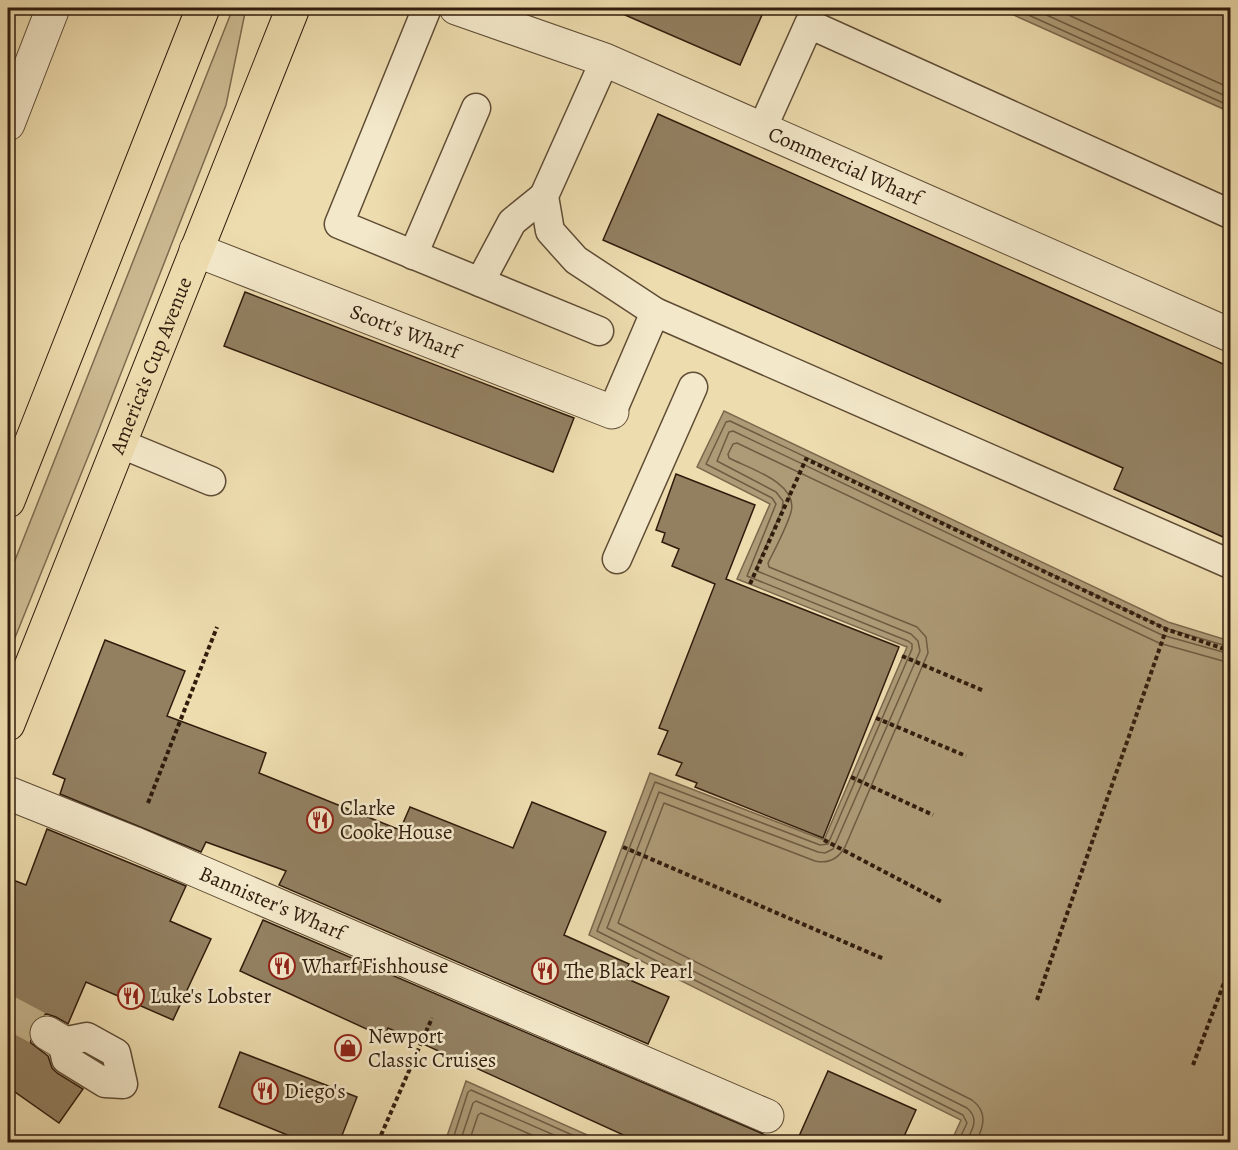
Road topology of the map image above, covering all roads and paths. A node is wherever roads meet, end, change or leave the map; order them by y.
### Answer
1 (203, 8) edge
2 (292, 8) edge
3 (427, 8) edge
4 (456, 8) edge
5 (50, 9) edge
6 (811, 16) edge
7 (605, 60) junction
8 (476, 108) dead end
9 (8, 124) edge
10 (762, 129) junction
11 (544, 196) junction
12 (1230, 214) edge
13 (196, 250) junction
14 (413, 255) junction
15 (480, 282) junction
16 (655, 312) junction
17 (599, 332) dead end
18 (1230, 335) edge
19 (693, 387) dead end
20 (612, 412) joint
21 (119, 442) junction
22 (211, 481) dead end
23 (8, 501) edge
24 (617, 559) dead end
25 (1230, 564) edge
26 (750, 584) dead end
27 (217, 627) dead end
28 (1166, 629) junction
29 (1230, 651) edge
30 (902, 656) dead end
31 (984, 692) dead end
32 (876, 718) dead end
33 (8, 724) edge
34 (966, 756) dead end
35 (851, 777) dead end
36 (8, 793) edge
37 (933, 814) dead end
38 (824, 840) dead end
39 (133, 843) junction
40 (623, 847) dead end
41 (942, 902) dead end
42 (884, 959) dead end
43 (1230, 967) edge
44 (449, 979) junction
45 (1037, 1000) dead end
46 (1194, 1065) dead end
47 (767, 1116) dead end
48 (378, 1143) edge

1 - 23 main road
2 - 13 main road, America's Cup Avenue
3 - 14 lane
4 - 7 street, Commercial Wharf
5 - 9 street
6 - 10 lane
6 - 12 lane
7 - 10 street, Commercial Wharf
7 - 11 lane
8 - 14 lane
10 - 18 street, Commercial Wharf
11 - 15 lane
11 - 16 lane
13 - 20 street, Scott's Wharf
13 - 21 main road, America's Cup Avenue
14 - 15 lane
15 - 17 lane
16 - 20 lane
16 - 25 lane
19 - 24 lane
21 - 22 lane
21 - 33 main road, America's Cup Avenue
26 - 28 path
27 - 39 path
28 - 29 path
28 - 45 path
30 - 31 path
32 - 34 path
35 - 37 path
36 - 39 street, Bannister's Wharf
38 - 41 path
39 - 44 street, Bannister's Wharf
40 - 42 path
43 - 46 path
44 - 47 street, Bannister's Wharf
44 - 48 path

